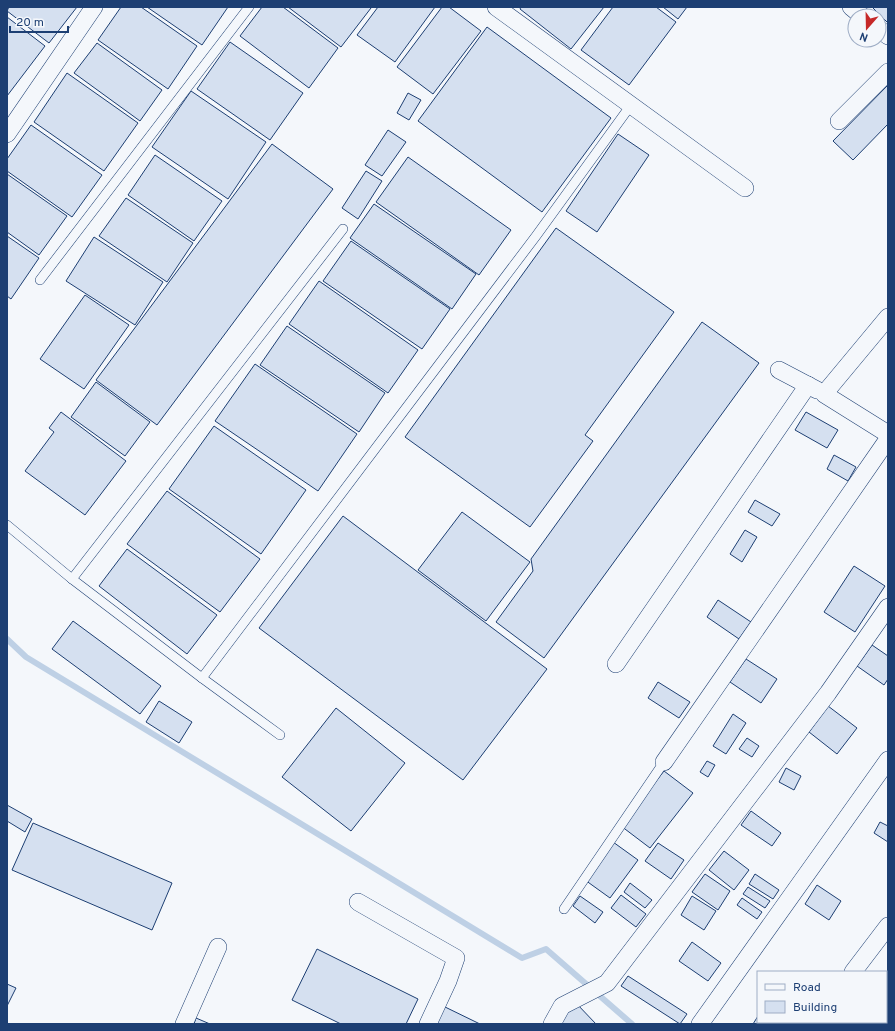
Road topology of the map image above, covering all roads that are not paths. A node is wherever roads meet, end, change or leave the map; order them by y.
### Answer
1 (94, 7) edge
2 (250, 7) edge
3 (496, 7) edge
4 (888, 72) edge
5 (631, 105) junction
6 (839, 120) dead end
7 (7, 134) edge
8 (745, 188) dead end
9 (343, 229) dead end
10 (40, 280) dead end
11 (888, 317) edge
12 (779, 370) dead end
13 (808, 385) junction
14 (824, 394) junction
15 (888, 434) edge
16 (888, 438) edge
17 (7, 524) edge
18 (72, 579) junction
19 (888, 608) edge
20 (616, 664) dead end
21 (202, 678) junction
22 (280, 735) dead end
23 (888, 760) edge
24 (664, 762) joint
25 (358, 902) dead end
26 (564, 909) dead end
27 (888, 926) edge
28 (218, 947) dead end
29 (854, 971) edge
30 (184, 1024) edge
31 (428, 1024) edge
32 (552, 1024) edge
33 (700, 1024) edge

1 - 7 street
2 - 10 lane
3 - 5 street
4 - 6 street
5 - 8 street
5 - 21 lane
9 - 18 lane
11 - 14 street
12 - 13 street
13 - 14 street
13 - 20 street
14 - 15 street
16 - 24 street
17 - 18 lane
18 - 21 lane
19 - 32 street
21 - 22 lane
23 - 33 street
24 - 26 lane
25 - 31 street
27 - 29 street
28 - 30 street

